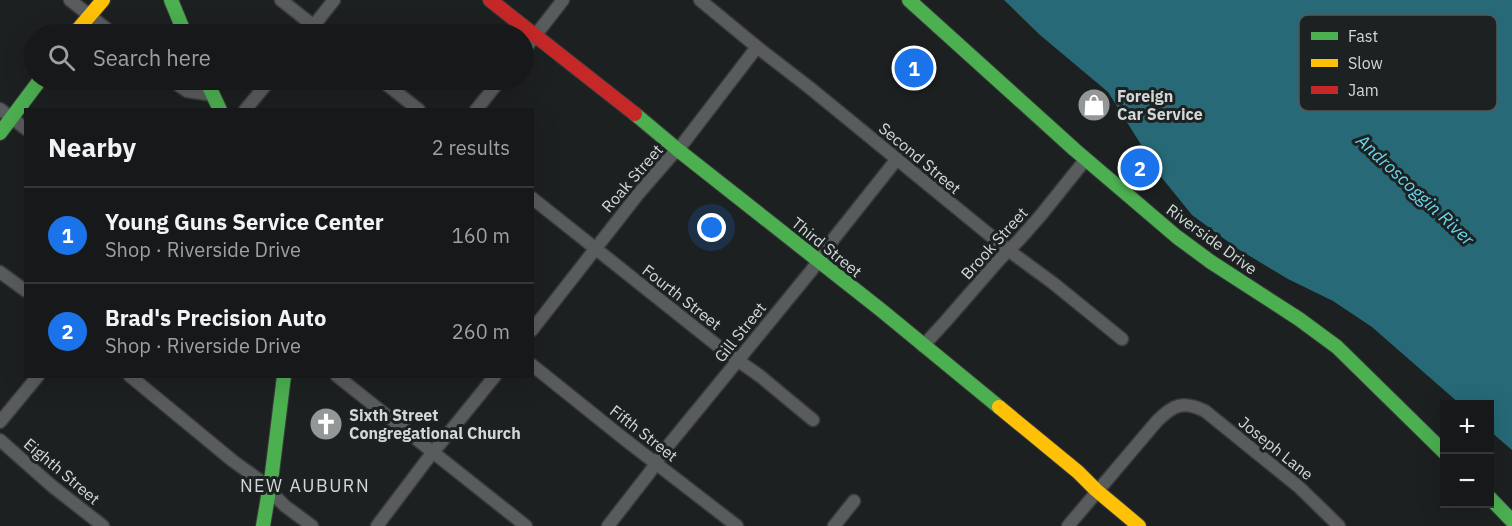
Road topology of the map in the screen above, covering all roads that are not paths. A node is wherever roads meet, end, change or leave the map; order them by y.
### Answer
1 (70, 0) edge
2 (103, 0) edge
3 (171, 0) edge
4 (281, 0) edge
5 (334, 0) edge
6 (490, 0) edge
7 (563, 0) edge
8 (700, 0) edge
9 (909, 0) edge
10 (90, 16) junction
11 (83, 24) edge
12 (100, 24) edge
13 (181, 24) edge
14 (306, 24) edge
15 (320, 24) edge
16 (521, 24) edge
17 (535, 35) joint
18 (757, 47) junction
19 (30, 90) edge
20 (186, 90) edge
21 (211, 90) edge
22 (262, 90) edge
23 (394, 90) edge
24 (492, 90) edge
25 (213, 95) junction
26 (219, 108) edge
27 (247, 108) edge
28 (416, 108) edge
29 (478, 108) edge
30 (6, 113) edge
31 (24, 127) edge
32 (0, 133) edge
33 (678, 150) junction
34 (897, 159) junction
35 (1086, 159) junction
36 (534, 200) edge
37 (596, 249) junction
38 (1008, 250) junction
39 (817, 260) junction
40 (0, 272) edge
41 (24, 290) edge
42 (534, 327) edge
43 (1122, 339) dead end
44 (923, 346) junction
45 (738, 360) junction
46 (534, 366) edge
47 (36, 378) edge
48 (132, 378) edge
49 (284, 378) edge
50 (340, 378) edge
51 (493, 378) edge
52 (813, 420) dead end
53 (0, 422) edge
54 (0, 440) edge
55 (1440, 448) edge
56 (434, 452) junction
57 (656, 463) junction
58 (269, 490) junction
59 (1096, 490) junction
60 (854, 501) dead end
61 (1494, 502) edge
62 (1512, 521) edge
63 (103, 526) edge
64 (263, 526) edge
65 (312, 526) edge
66 (377, 526) edge
67 (526, 526) edge
68 (608, 526) edge
69 (737, 526) edge
70 (834, 526) edge
71 (1068, 526) edge
72 (1139, 526) edge
73 (1339, 526) edge

1 - 10 street
2 - 10 street
3 - 13 street
4 - 14 street
5 - 15 street
6 - 16 street, Third Street
7 - 17 street
8 - 18 street, Second Street
9 - 35 street, Riverside Drive
10 - 11 street
10 - 12 street
17 - 33 street, Third Street
18 - 33 street, Roak Street
18 - 34 street, Second Street
19 - 30 street
20 - 25 street
21 - 25 street
22 - 27 street
23 - 28 street
24 - 29 street
25 - 26 street
30 - 31 street
30 - 32 street
33 - 37 street, Roak Street
33 - 39 street, Third Street
34 - 38 street, Second Street
34 - 39 street, Gill Street
35 - 38 street, Brook Street
35 - 55 street, Riverside Drive
36 - 37 street, Fourth Street
37 - 42 street, Roak Street
37 - 45 street, Fourth Street
38 - 43 street, Second Street
38 - 44 street, Brook Street
39 - 44 street, Third Street
39 - 45 street, Gill Street
40 - 41 street
44 - 59 street, Third Street
45 - 52 street, Fourth Street
45 - 57 street, Gill Street
46 - 57 street, Fifth Street
47 - 53 street
48 - 58 street
49 - 58 street
50 - 56 street
51 - 56 street
54 - 63 street, Eighth Street
56 - 66 street
56 - 67 street
57 - 68 street, Gill Street
57 - 69 street, Fifth Street
58 - 64 street
58 - 65 street
59 - 71 street
59 - 72 street, Third Street
59 - 73 street, Joseph Lane
60 - 70 street
61 - 62 street

